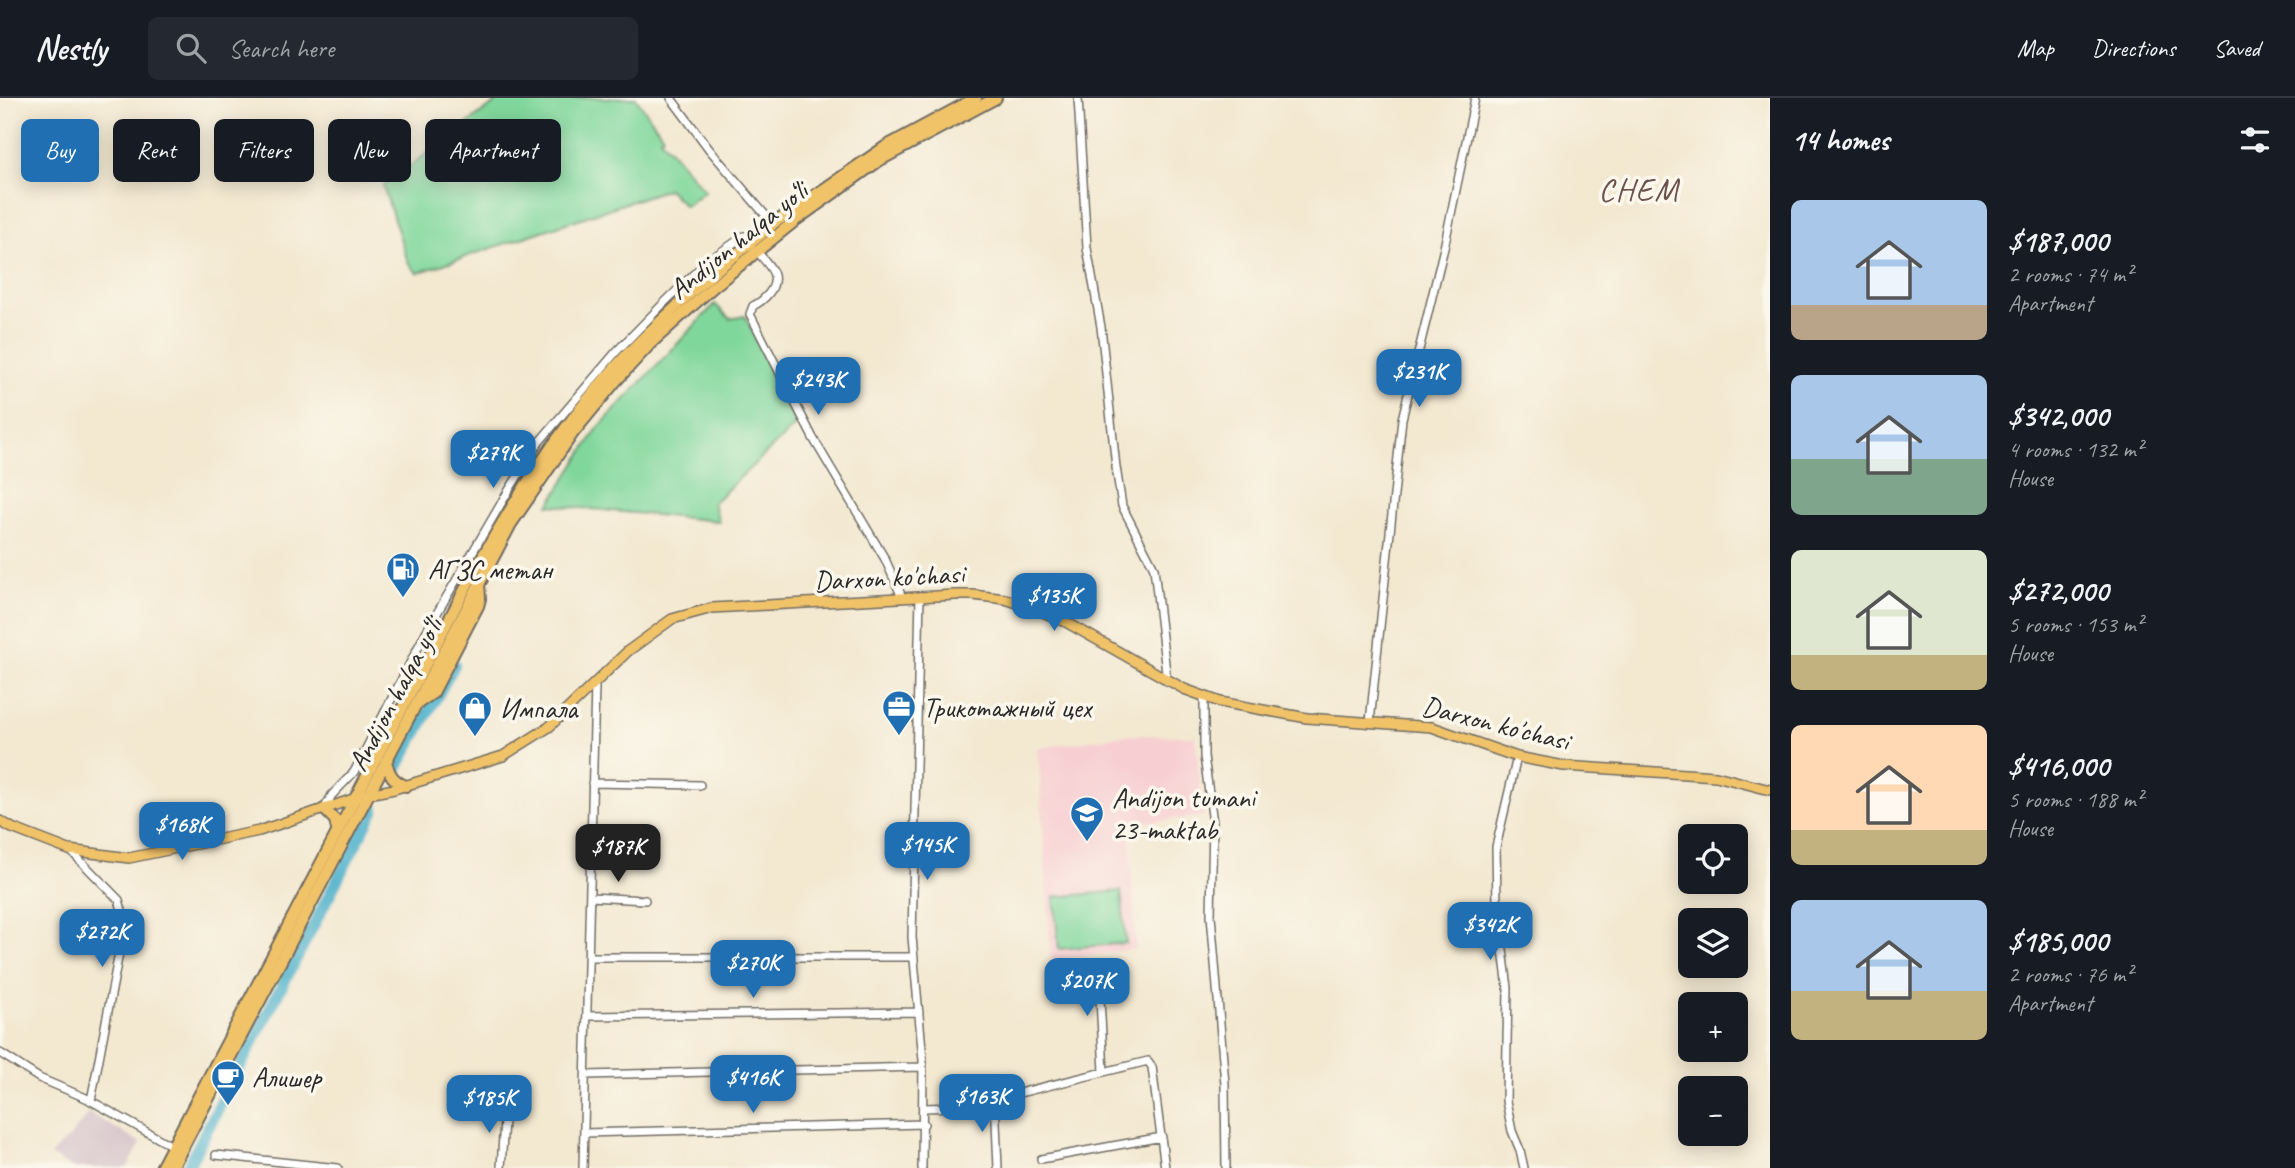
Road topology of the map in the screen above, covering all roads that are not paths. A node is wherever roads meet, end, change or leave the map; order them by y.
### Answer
1 (671, 98) edge
2 (976, 98) edge
3 (996, 98) edge
4 (1078, 98) edge
5 (1475, 98) edge
6 (772, 224) junction
7 (744, 236) joint
8 (758, 238) junction
9 (757, 251) junction
10 (449, 593) junction
11 (461, 596) junction
12 (920, 596) junction
13 (902, 597) junction
14 (1167, 681) junction
15 (595, 685) junction
16 (1204, 697) junction
17 (393, 698) junction
18 (410, 704) junction
19 (1370, 722) junction
20 (1517, 757) junction
21 (386, 761) junction
22 (592, 783) junction
23 (700, 785) dead end
24 (406, 786) junction
25 (1770, 790) edge
26 (368, 794) junction
27 (353, 799) junction
28 (324, 809) junction
29 (0, 821) edge
30 (337, 830) junction
31 (69, 850) junction
32 (590, 897) junction
33 (645, 900) dead end
34 (588, 957) junction
35 (914, 957) junction
36 (1098, 962) dead end
37 (919, 1012) junction
38 (587, 1016) junction
39 (0, 1053) edge
40 (923, 1068) junction
41 (1104, 1072) junction
42 (586, 1075) junction
43 (995, 1099) junction
44 (91, 1101) junction
45 (505, 1104) dead end
46 (924, 1108) junction
47 (923, 1125) junction
48 (584, 1133) junction
49 (1162, 1137) junction
50 (172, 1146) junction
51 (216, 1155) dead end
52 (1041, 1159) dead end
53 (161, 1168) edge
54 (172, 1168) edge
55 (338, 1168) edge
56 (501, 1168) edge
57 (583, 1168) edge
58 (922, 1168) edge
59 (998, 1168) edge
60 (1165, 1168) edge
61 (1226, 1168) edge
62 (1524, 1168) edge

1 - 6 street
2 - 6 highway, Andijon halqa yo‘li
3 - 9 highway, Andijon halqa yo‘li
4 - 14 street
5 - 19 street
6 - 8 highway, Andijon halqa yo‘li
7 - 8 highway
7 - 10 street
8 - 11 highway, Andijon halqa yo‘li
9 - 13 street
9 - 18 highway, Andijon halqa yo‘li
10 - 11 highway
10 - 17 street
11 - 18 highway, Andijon halqa yo‘li
12 - 13 main road, Darxon ko'chasi
12 - 14 main road, Darxon ko'chasi
12 - 35 street
13 - 15 main road, Darxon ko'chasi
14 - 16 main road, Darxon ko'chasi
15 - 22 street
15 - 24 main road, Darxon ko'chasi
16 - 19 main road, Darxon ko'chasi
16 - 61 street
17 - 18 highway
17 - 28 street
18 - 21 highway, Andijon halqa yo‘li
18 - 27 highway, Andijon halqa yo‘li
19 - 20 main road, Darxon ko'chasi
20 - 25 main road, Darxon ko'chasi
20 - 62 street
21 - 24 highway
21 - 26 highway, Andijon halqa yo‘li
22 - 23 street
22 - 32 street
24 - 26 main road, Darxon ko'chasi
26 - 27 main road, Darxon ko'chasi
26 - 54 highway, Andijon halqa yo‘li
27 - 28 main road, Darxon ko'chasi
27 - 30 highway, Andijon halqa yo‘li
28 - 30 highway
28 - 31 main road, Darxon ko'chasi
29 - 31 main road, Darxon ko'chasi
30 - 50 highway, Andijon halqa yo‘li
31 - 44 street
32 - 33 street
32 - 34 street
34 - 35 street
34 - 38 street
35 - 37 street
36 - 41 street
37 - 38 street
37 - 40 street
38 - 42 street
39 - 44 street
40 - 42 street
40 - 46 street
41 - 43 street
41 - 49 street
42 - 48 street
43 - 46 street
43 - 59 street
44 - 50 street
45 - 56 street
46 - 47 street
47 - 48 street
47 - 58 street
48 - 57 street
49 - 52 street
49 - 60 street
50 - 53 highway, Andijon halqa yo‘li
51 - 55 street

